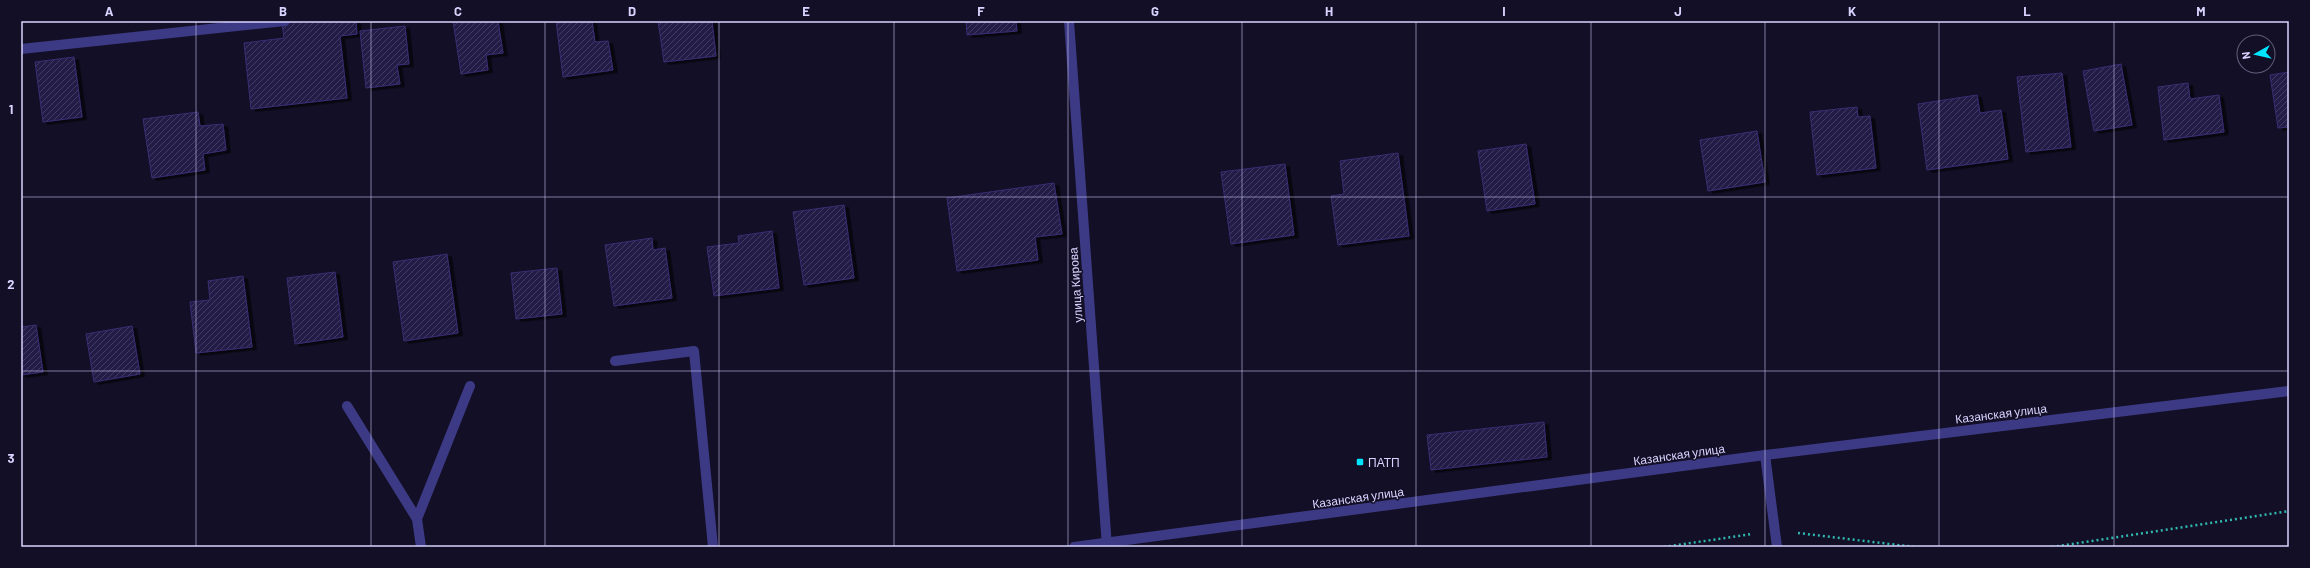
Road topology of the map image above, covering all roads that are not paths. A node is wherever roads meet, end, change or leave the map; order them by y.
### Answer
1 (285, 21) edge
2 (1069, 21) edge
3 (21, 49) edge
4 (615, 361) dead end
5 (470, 386) dead end
6 (2289, 391) edge
7 (347, 406) dead end
8 (1765, 455) junction
9 (417, 519) junction
10 (1107, 545) edge
11 (421, 547) edge
12 (713, 547) edge
13 (1074, 547) edge
14 (1777, 547) edge

1 - 3 street
2 - 10 street, улица Кирова
4 - 12 street
5 - 9 street
6 - 8 street, Казанская улица
7 - 9 street
8 - 10 street, Казанская улица
8 - 14 street
9 - 11 street
10 - 13 street, Казанская улица

